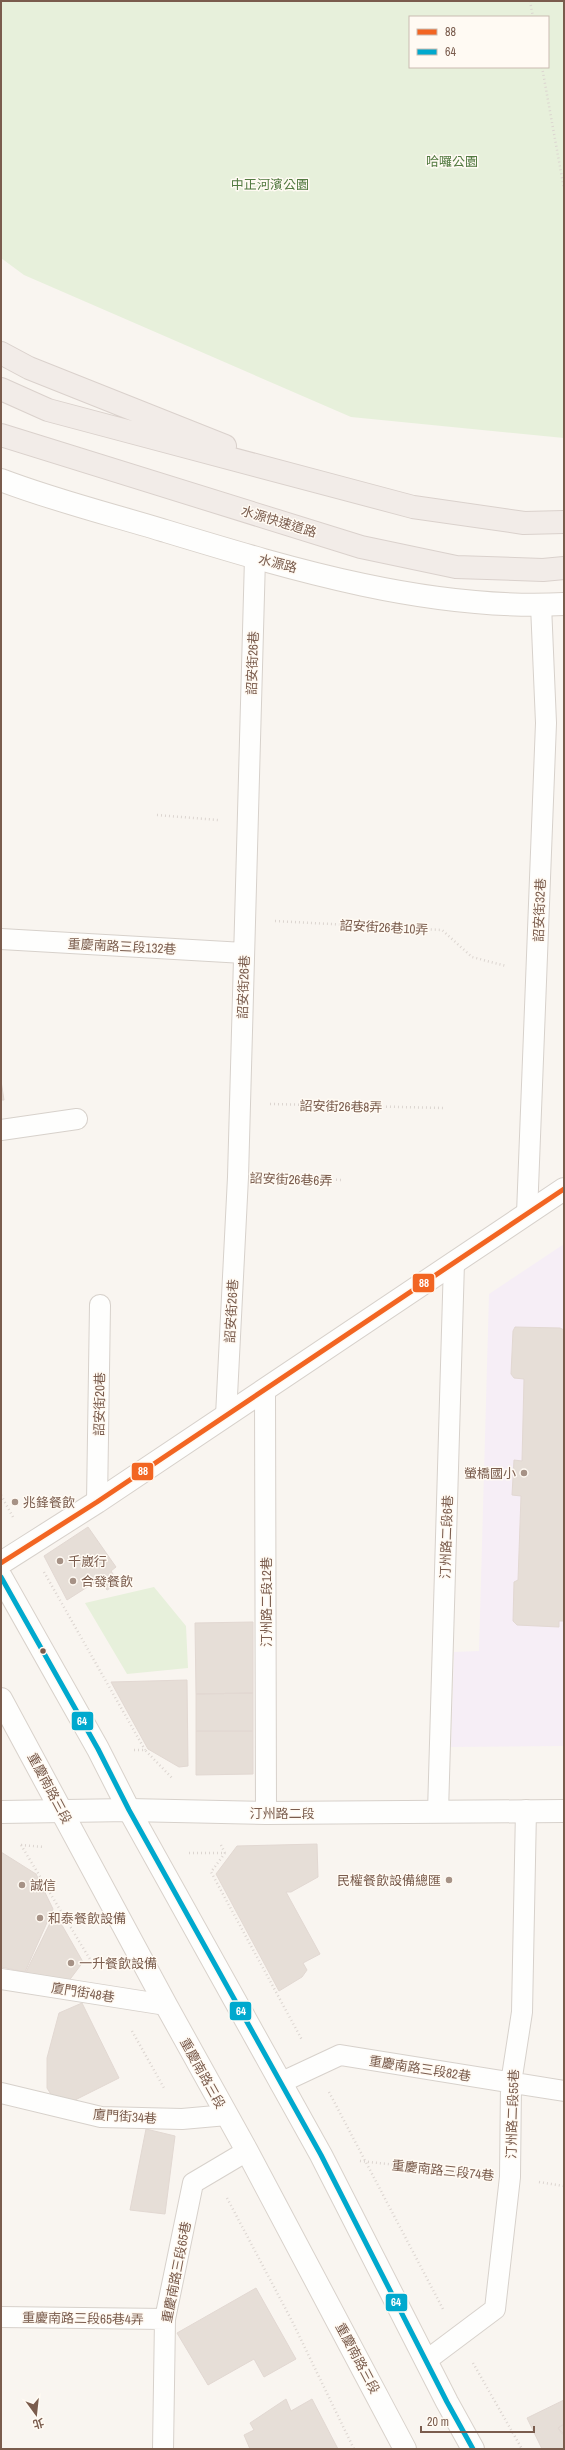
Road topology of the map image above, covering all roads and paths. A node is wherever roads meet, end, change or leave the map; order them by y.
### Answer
1 (530, 1) edge
2 (533, 16) edge
3 (542, 68) edge
4 (564, 189) edge
5 (1, 353) edge
6 (1, 389) edge
7 (1, 436) edge
8 (1, 480) edge
9 (321, 484) junction
10 (564, 522) edge
11 (255, 558) junction
12 (564, 568) edge
13 (564, 604) edge
14 (542, 605) junction
15 (157, 815) dead end
16 (246, 822) junction
17 (244, 919) junction
18 (1, 940) edge
19 (244, 953) junction
20 (536, 973) junction
21 (239, 1103) junction
22 (444, 1108) dead end
23 (77, 1119) dead end
24 (1, 1130) edge
25 (238, 1177) junction
26 (344, 1180) dead end
27 (564, 1189) edge
28 (527, 1214) junction
29 (454, 1262) junction
30 (100, 1305) dead end
31 (265, 1391) junction
32 (226, 1416) junction
33 (1, 1494) edge
34 (97, 1502) junction
35 (29, 1546) junction
36 (1, 1563) edge
37 (1, 1577) edge
38 (1, 1699) edge
39 (145, 1750) dead end
40 (129, 1810) junction
41 (526, 1810) junction
42 (564, 1811) edge
43 (1, 1812) edge
44 (62, 1812) junction
45 (438, 1812) junction
46 (266, 1813) junction
47 (225, 1853) dead end
48 (1, 1979) edge
49 (166, 2005) junction
50 (316, 2066) junction
51 (280, 2083) junction
52 (511, 2083) junction
53 (564, 2092) edge
54 (1, 2094) edge
55 (227, 2115) junction
56 (247, 2151) junction
57 (321, 2155) junction
58 (366, 2162) junction
59 (510, 2177) junction
60 (564, 2186) edge
61 (1, 2317) edge
62 (165, 2319) junction
63 (458, 2336) junction
64 (427, 2360) junction
65 (163, 2449) edge
66 (404, 2449) edge
67 (473, 2449) edge
68 (522, 2449) edge

1 - 2 path
3 - 4 path
5 - 9 highway
6 - 9 highway
7 - 12 highway, 水源快速道路
8 - 11 main road, 水源路
9 - 10 highway
11 - 14 main road, 水源路
11 - 16 lane, 詔安街26巷
13 - 14 main road, 水源路
14 - 20 lane, 詔安街32巷
15 - 16 path
16 - 17 lane, 詔安街26巷
17 - 19 lane, 詔安街26巷
17 - 20 path, 詔安街26巷10弄
18 - 19 lane, 重慶南路三段132巷
19 - 21 lane, 詔安街26巷
20 - 28 lane, 詔安街32巷
21 - 22 path, 詔安街26巷8弄
21 - 25 lane, 詔安街26巷
23 - 24 lane
25 - 26 path, 詔安街26巷6弄
25 - 32 lane, 詔安街26巷
27 - 28 main road
28 - 29 main road
29 - 31 main road
29 - 45 lane, 汀州路二段6巷
30 - 34 lane, 詔安街20巷
31 - 32 main road
31 - 46 lane, 汀州路二段12巷
32 - 34 main road
33 - 35 path
34 - 35 main road
35 - 36 main road
35 - 39 path
37 - 40 main road
38 - 44 main road, 重慶南路三段
40 - 44 main road, 汀州路二段
40 - 46 main road, 汀州路二段
40 - 51 main road
41 - 42 main road, 汀州路二段
41 - 45 main road, 汀州路二段
41 - 52 lane, 汀州路二段55巷
43 - 44 main road, 汀州路二段
44 - 49 main road, 重慶南路三段
45 - 46 main road, 汀州路二段
47 - 50 path
48 - 49 lane, 廈門街48巷
49 - 55 main road, 重慶南路三段
50 - 51 lane, 重慶南路三段82巷
50 - 52 lane, 重慶南路三段82巷
50 - 58 path
51 - 57 main road
52 - 53 lane, 重慶南路三段82巷
52 - 59 lane, 汀州路二段55巷
54 - 55 lane, 廈門街34巷
55 - 56 main road, 重慶南路三段
56 - 62 lane, 重慶南路三段65巷
56 - 66 main road, 重慶南路三段
57 - 58 path, 重慶南路三段74巷
57 - 64 main road
58 - 59 path, 重慶南路三段74巷
58 - 63 path
59 - 60 path, 重慶南路三段74巷
59 - 63 lane, 汀州路二段55巷
61 - 62 lane, 重慶南路三段65巷4弄
62 - 65 lane, 重慶南路三段65巷
63 - 64 lane, 汀州路二段55巷
63 - 68 path
64 - 67 main road

